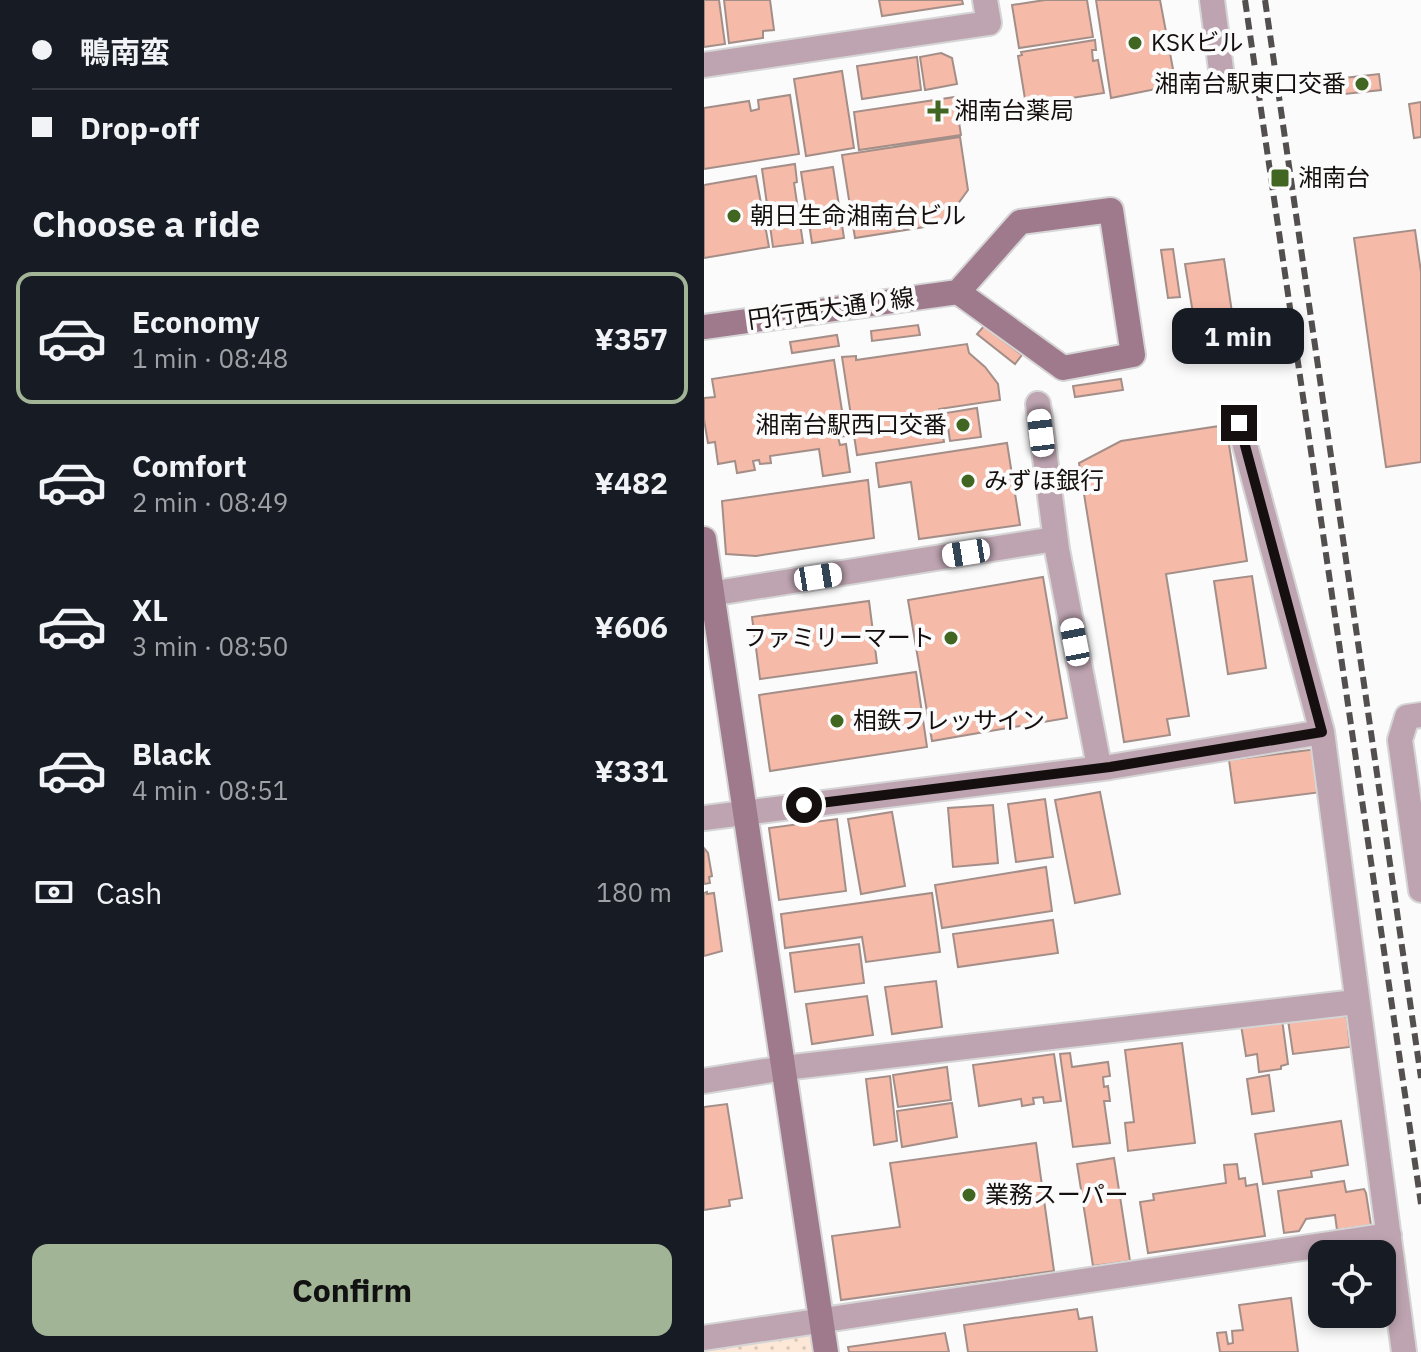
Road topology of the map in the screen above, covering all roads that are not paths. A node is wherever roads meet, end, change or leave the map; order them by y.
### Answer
1 (985, 0) edge
2 (1212, 0) edge
3 (704, 65) edge
4 (1222, 77) dead end
5 (958, 292) junction
6 (704, 327) edge
7 (1038, 404) dead end
8 (1239, 423) dead end
9 (704, 539) edge
10 (1057, 549) junction
11 (708, 594) edge
12 (1414, 716) edge
13 (1322, 732) junction
14 (1099, 766) junction
15 (745, 812) junction
16 (704, 818) edge
17 (1421, 890) edge
18 (1356, 1002) junction
19 (784, 1068) junction
20 (704, 1081) edge
21 (1389, 1235) junction
22 (821, 1319) junction
23 (704, 1338) edge
24 (826, 1352) edge
25 (1404, 1352) edge

1 - 3 street
2 - 4 street
5 - 5 street
5 - 6 street, 円行西大通り線
7 - 10 street
8 - 13 street
9 - 11 street
10 - 11 street
10 - 14 street
11 - 15 street
12 - 17 street
13 - 14 street
13 - 18 street
14 - 15 street
15 - 16 street
15 - 19 street
18 - 19 street
18 - 21 street
19 - 20 street
19 - 22 street
21 - 22 street
21 - 25 street
22 - 23 street
22 - 24 street

